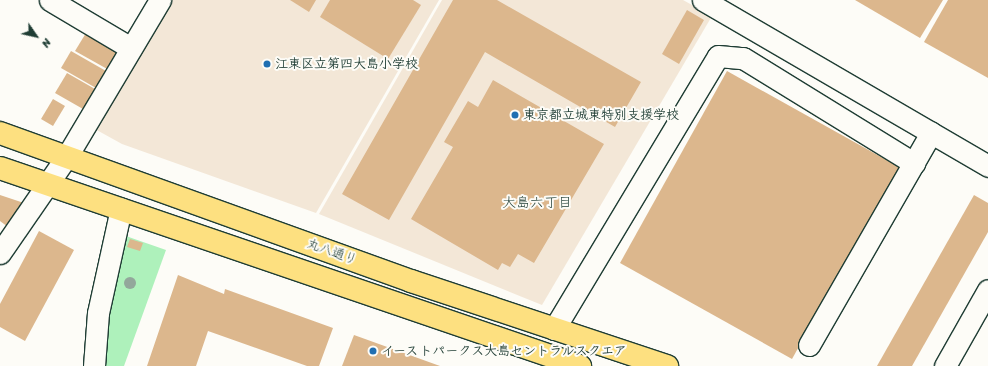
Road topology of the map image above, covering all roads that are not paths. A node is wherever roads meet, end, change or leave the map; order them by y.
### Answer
1 (50, 0) edge
2 (160, 0) edge
3 (703, 0) edge
4 (131, 48) junction
5 (931, 132) junction
6 (0, 133) edge
7 (67, 156) junction
8 (914, 163) junction
9 (988, 166) edge
10 (0, 168) edge
11 (48, 184) junction
12 (122, 208) junction
13 (0, 253) edge
14 (988, 290) edge
15 (554, 330) junction
16 (810, 345) dead end
17 (94, 366) edge
18 (580, 366) edge
19 (667, 366) edge
20 (945, 366) edge

1 - 4 street
2 - 4 street
3 - 5 street
4 - 7 street
5 - 8 street
5 - 9 street
6 - 7 main road, 丸八通り
7 - 11 street
7 - 15 main road, 丸八通り
8 - 15 street
8 - 16 street
10 - 11 main road
11 - 12 main road
11 - 13 street
12 - 17 street
12 - 18 main road
14 - 20 street
15 - 19 main road, 丸八通り

